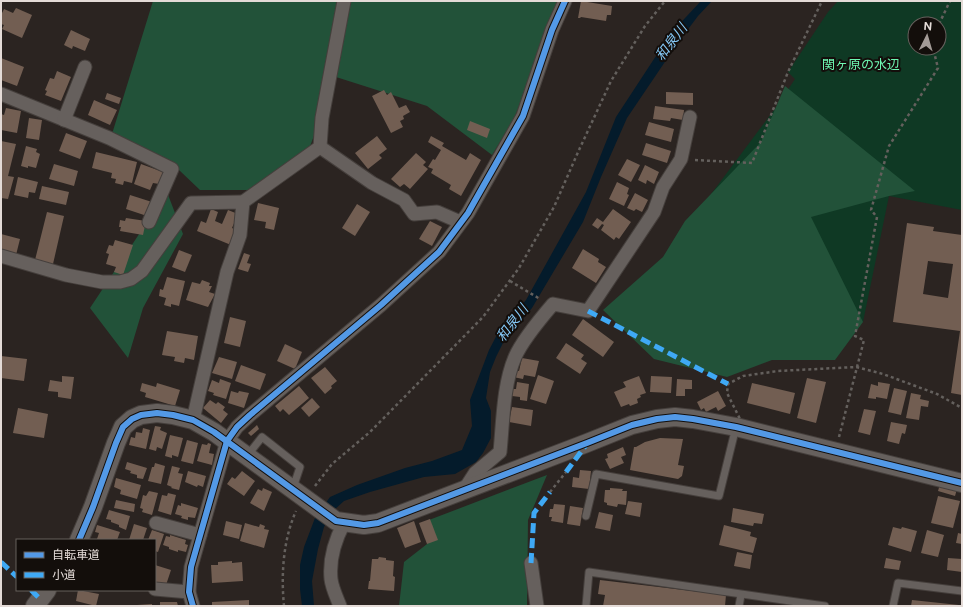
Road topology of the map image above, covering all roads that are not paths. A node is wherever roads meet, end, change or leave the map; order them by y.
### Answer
1 (344, 1) edge
2 (565, 1) edge
3 (85, 67) dead end
4 (1, 94) edge
5 (690, 117) dead end
6 (64, 120) junction
7 (320, 146) junction
8 (243, 202) junction
9 (149, 222) dead end
10 (460, 222) junction
11 (1, 256) edge
12 (193, 420) junction
13 (740, 428) junction
14 (227, 441) junction
15 (246, 456) junction
16 (962, 483) edge
17 (464, 490) junction
18 (303, 497) junction
19 (586, 516) dead end
20 (340, 522) junction
21 (156, 523) dead end
22 (200, 535) junction
23 (79, 539) edge
24 (531, 563) dead end
25 (156, 590) edge
26 (46, 591) edge
27 (962, 591) edge
28 (189, 592) junction
29 (741, 595) junction
30 (35, 606) edge
31 (194, 606) edge
32 (340, 606) edge
33 (537, 606) edge
34 (586, 606) edge
35 (739, 606) edge
36 (825, 606) edge
37 (893, 606) edge

1 - 7 street
2 - 10 street
3 - 6 street
4 - 6 street
5 - 17 street
6 - 9 street
7 - 8 street
7 - 10 street
8 - 11 street
8 - 12 street
10 - 14 street
12 - 14 street
12 - 23 street
13 - 16 street
13 - 17 street
13 - 19 lane
14 - 15 street
14 - 22 street
15 - 18 street
15 - 18 lane
17 - 20 street
18 - 20 street
20 - 32 street
21 - 22 street
22 - 28 street
24 - 33 street
25 - 28 street
26 - 30 street
27 - 37 lane
28 - 31 street
29 - 34 lane
29 - 35 lane
29 - 36 lane

